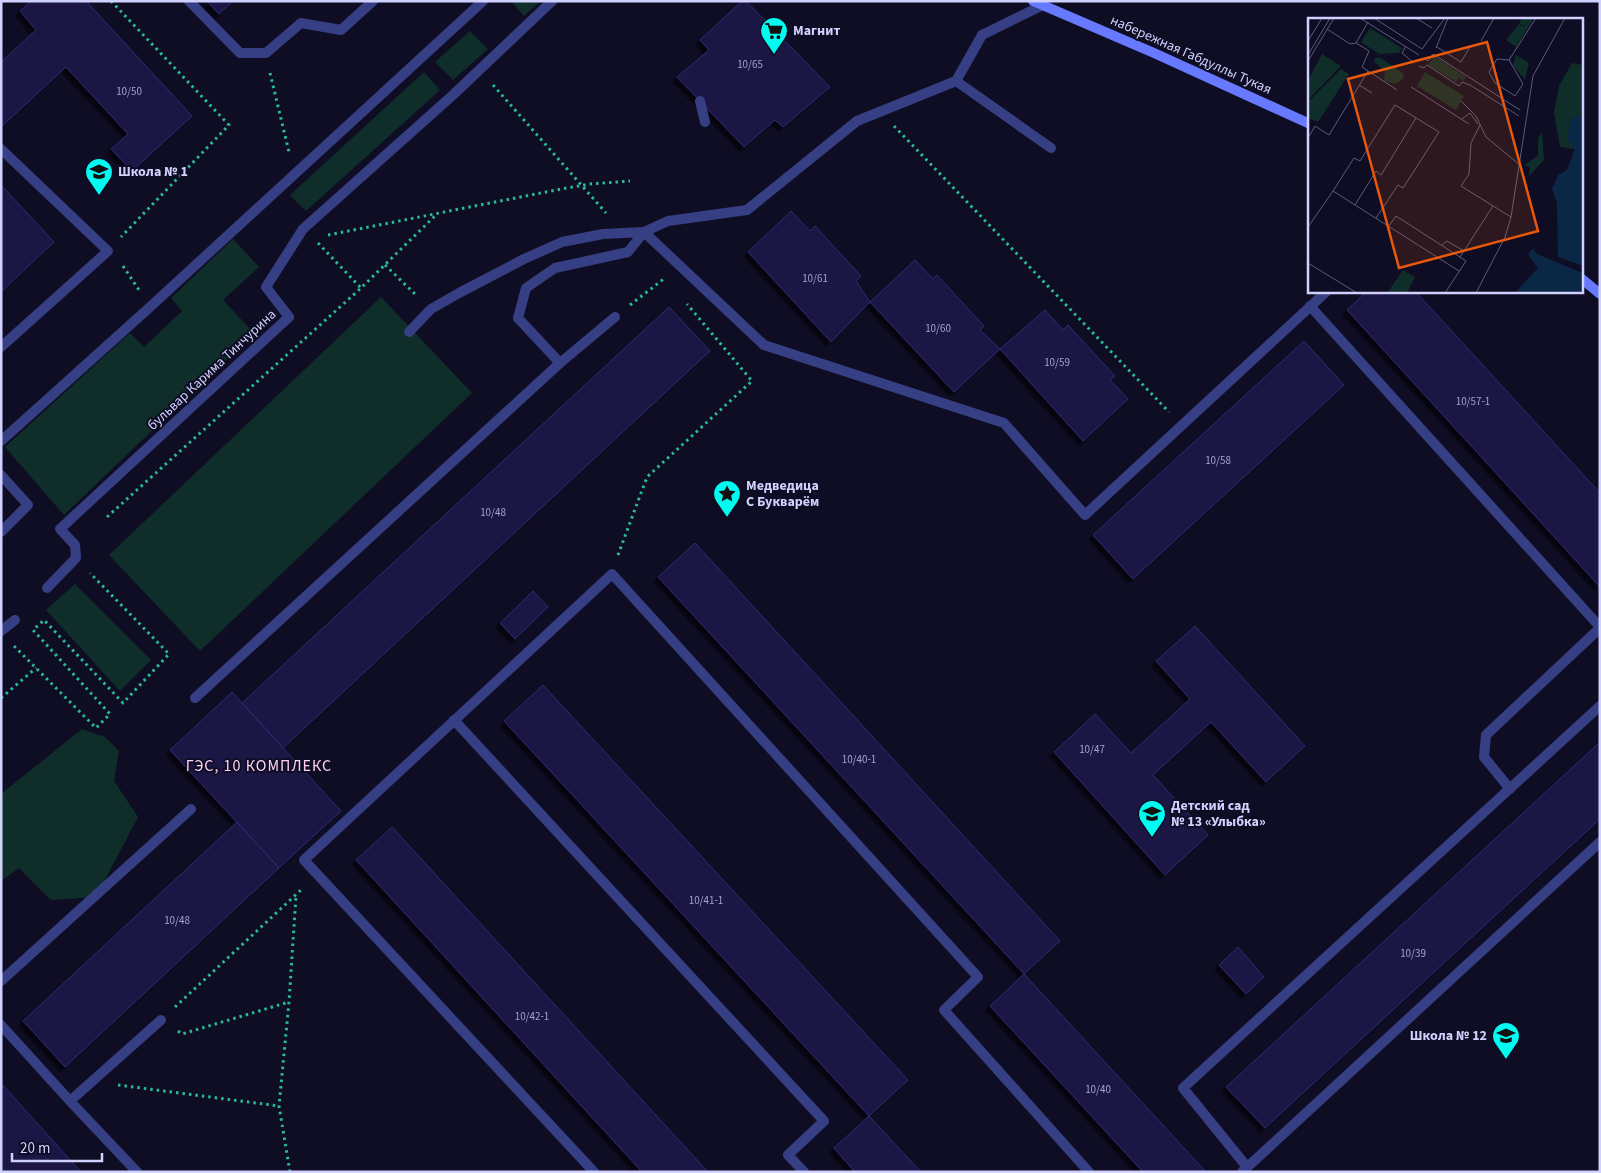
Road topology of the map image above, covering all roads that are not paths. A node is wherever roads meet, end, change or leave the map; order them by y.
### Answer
1 (189, 1) edge
2 (373, 1) edge
3 (483, 1) edge
4 (552, 1) edge
5 (1038, 3) edge
6 (956, 81) junction
7 (700, 101) dead end
8 (705, 122) dead end
9 (1308, 123) edge
10 (1051, 148) dead end
11 (1, 149) edge
12 (644, 232) junction
13 (1584, 281) edge
14 (1326, 292) edge
15 (1600, 294) edge
16 (1310, 306) junction
17 (615, 317) road end
18 (409, 332) dead end
19 (1, 347) edge
20 (560, 363) junction
21 (1, 441) edge
22 (1, 474) edge
23 (1, 532) edge
24 (47, 588) dead end
25 (15, 620) dead end
26 (1600, 628) edge
27 (1, 631) edge
28 (195, 698) dead end
29 (1600, 706) edge
30 (454, 720) junction
31 (1510, 789) junction
32 (191, 809) dead end
33 (1600, 842) edge
34 (1, 981) edge
35 (161, 1020) road end
36 (1, 1025) edge
37 (70, 1101) junction
38 (1245, 1170) edge
39 (137, 1172) edge
40 (594, 1172) edge
41 (804, 1172) edge
42 (1089, 1172) edge

1 - 2 street
3 - 21 street
4 - 24 street, бульвар Карима Тинчурина
5 - 6 street
5 - 9 main road, набережная Габдуллы Тукая
6 - 10 street
6 - 12 street
7 - 8 street
11 - 19 street
12 - 16 street
12 - 18 street
12 - 20 street
13 - 15 main road
14 - 16 street
16 - 26 street
17 - 20 street
20 - 28 street
22 - 23 street
25 - 27 street
26 - 31 street
29 - 31 street
30 - 40 street
30 - 41 street
30 - 42 street
31 - 38 street
32 - 34 street
33 - 38 street
35 - 37 street
36 - 37 street
37 - 39 street

